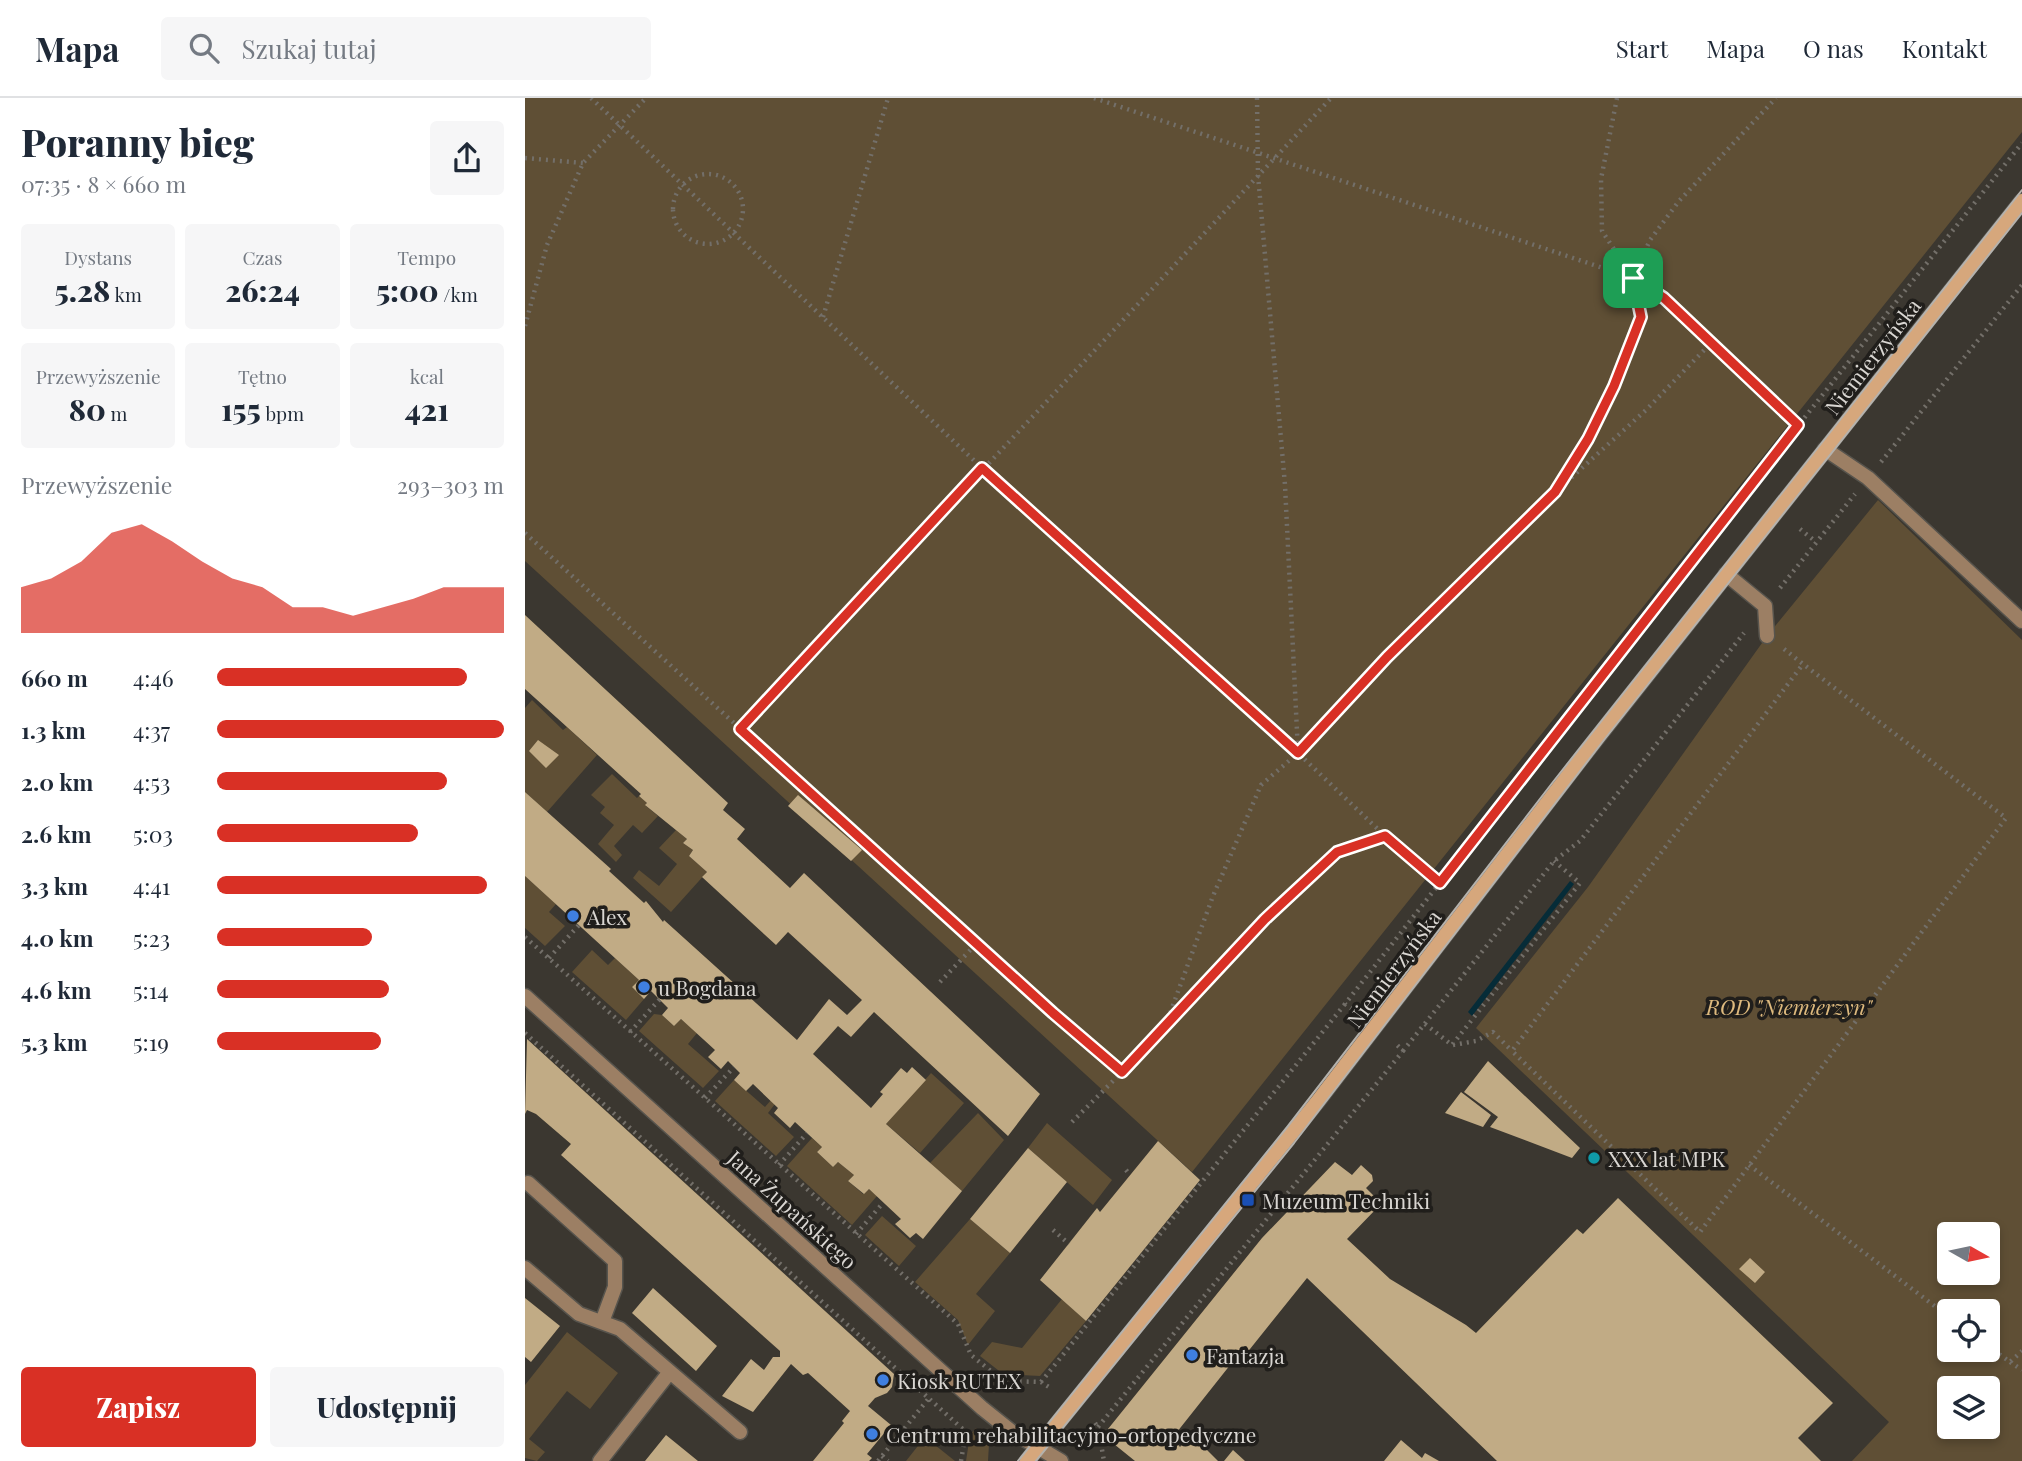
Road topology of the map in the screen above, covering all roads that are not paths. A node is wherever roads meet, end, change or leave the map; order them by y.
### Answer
1 (2022, 201) edge
2 (1825, 449) junction
3 (1726, 574) junction
4 (2022, 621) edge
5 (1767, 636) road end
6 (525, 996) edge
7 (528, 1183) dead end
8 (525, 1268) edge
9 (602, 1322) junction
10 (670, 1373) junction
11 (740, 1432) dead end
12 (1038, 1448) junction
13 (600, 1461) edge
14 (1027, 1461) edge
15 (1061, 1461) edge

1 - 2 street, Niemierzyńska
2 - 3 street, Niemierzyńska
2 - 4 street
3 - 5 street
3 - 12 street, Niemierzyńska
6 - 12 street, Jana Żupańskiego
7 - 9 street
8 - 9 street
9 - 10 street
10 - 11 street
10 - 13 street
12 - 14 street, Niemierzyńska
12 - 15 street, Jana Żupańskiego

